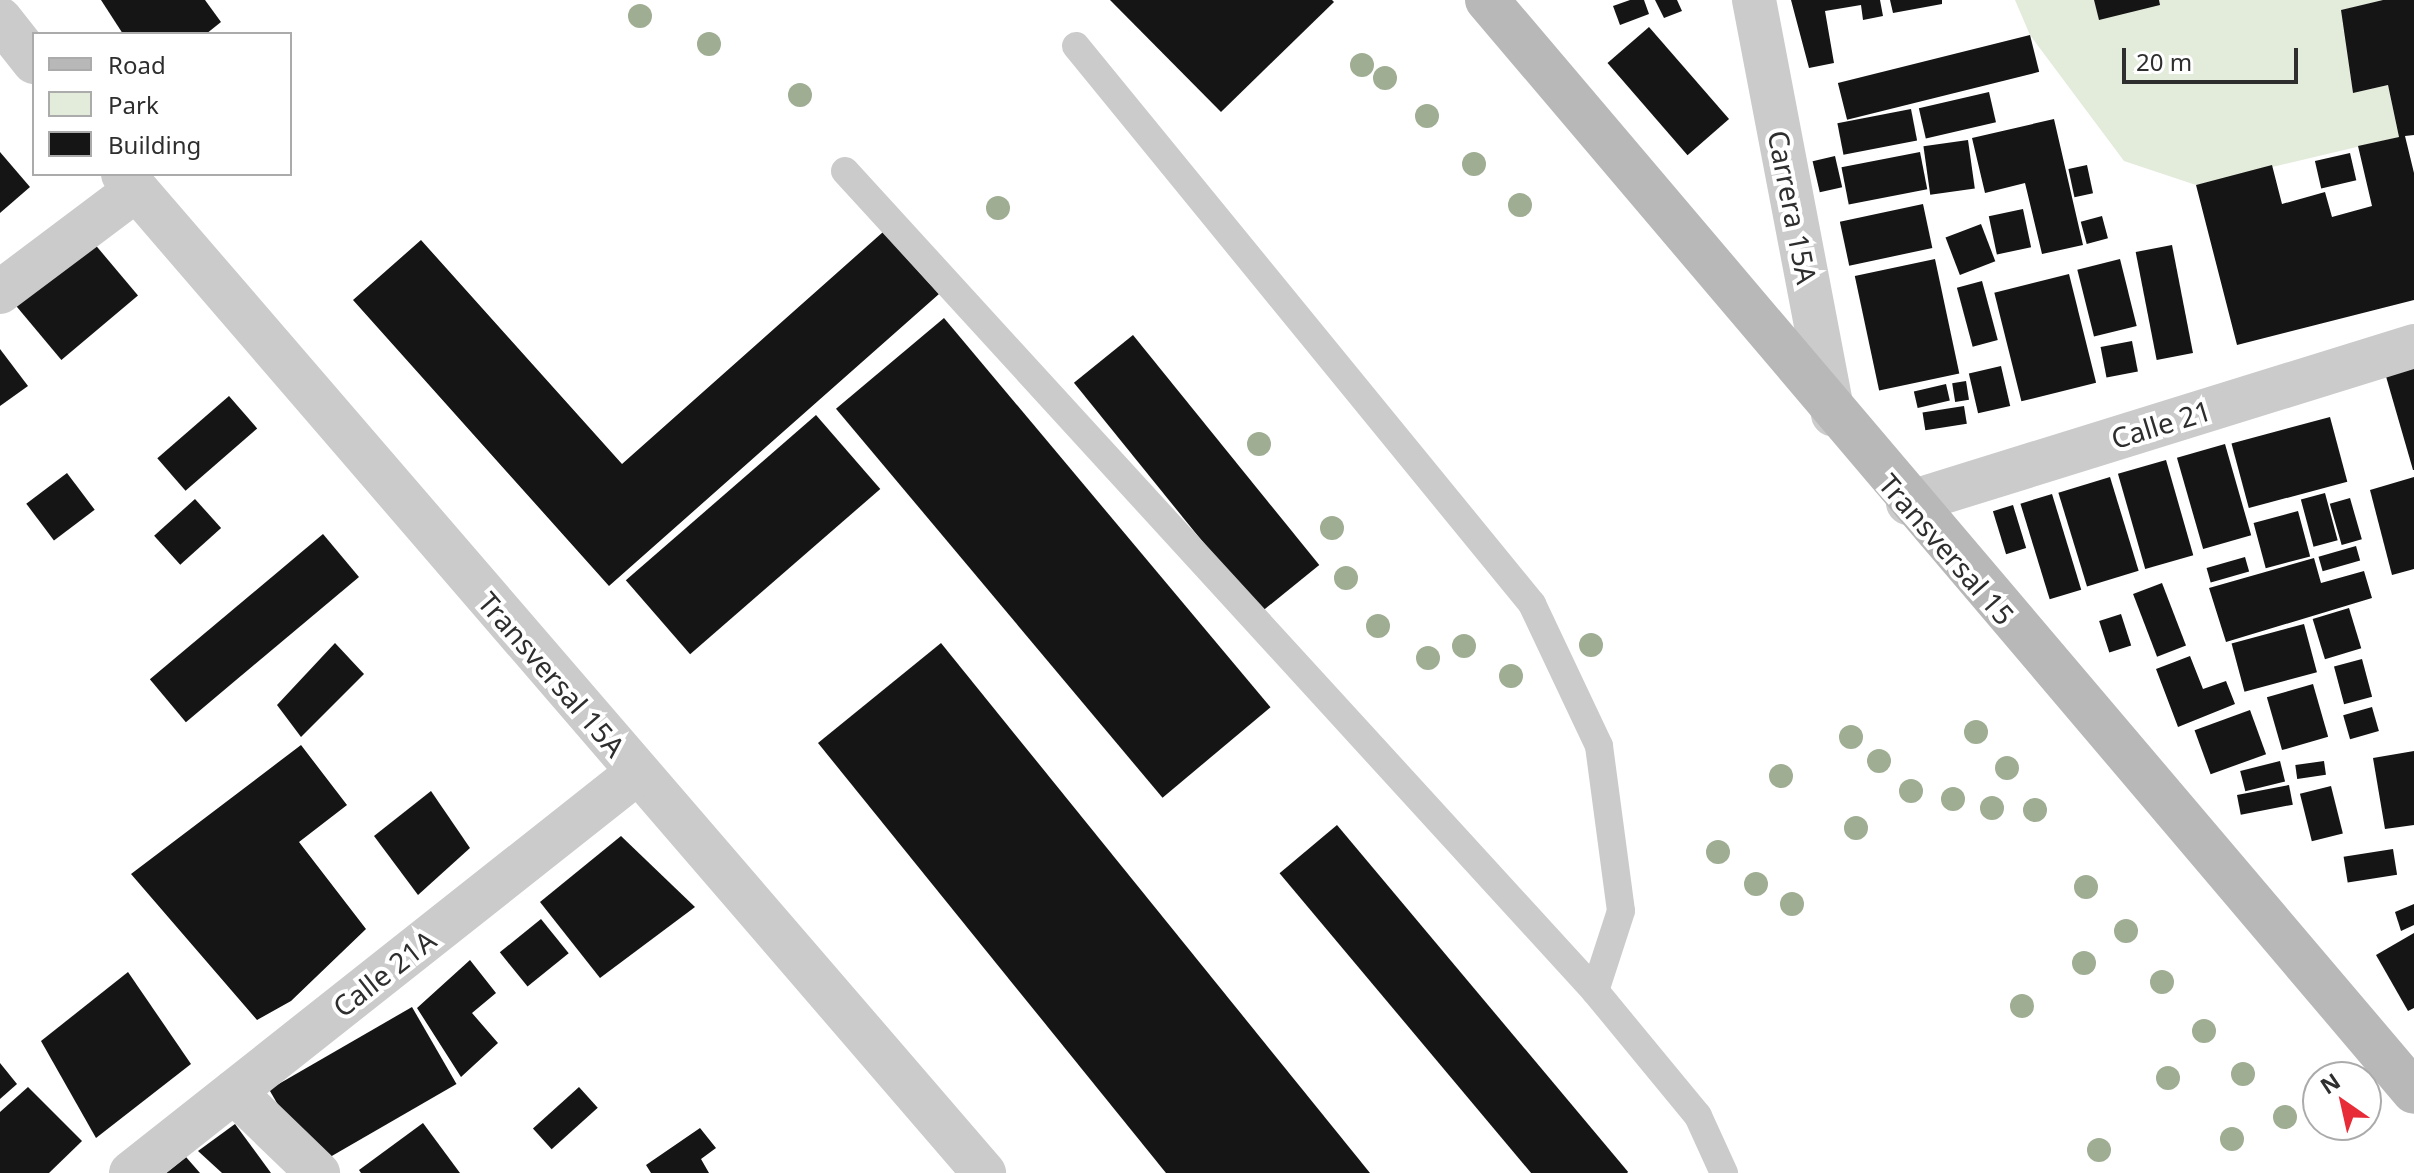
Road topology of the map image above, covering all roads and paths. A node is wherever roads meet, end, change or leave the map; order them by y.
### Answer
1 (1487, 0) edge
2 (1754, 0) edge
3 (0, 19) edge
4 (1076, 46) dead end
5 (32, 59) edge
6 (845, 171) dead end
7 (130, 182) edge
8 (0, 292) edge
9 (2414, 346) edge
10 (1833, 415) junction
11 (1908, 503) junction
12 (637, 773) junction
13 (1595, 991) junction
14 (234, 1092) junction
15 (2414, 1092) edge
16 (939, 1121) junction
17 (131, 1173) edge
18 (318, 1173) edge
19 (942, 1173) edge
20 (984, 1173) edge
21 (1724, 1173) edge

1 - 10 street, Transversal 15
2 - 10 street, Carrera 15A
3 - 5 street
4 - 13 lane
6 - 13 lane
7 - 8 street
7 - 12 street, Transversal 15A
9 - 11 street, Calle 21
10 - 11 street, Transversal 15
11 - 15 street, Transversal 15
12 - 14 street, Calle 21A
12 - 16 street, Transversal 15A
13 - 21 lane
14 - 17 street, Calle 21A
14 - 18 street
16 - 19 street
16 - 20 street, Transversal 15A

